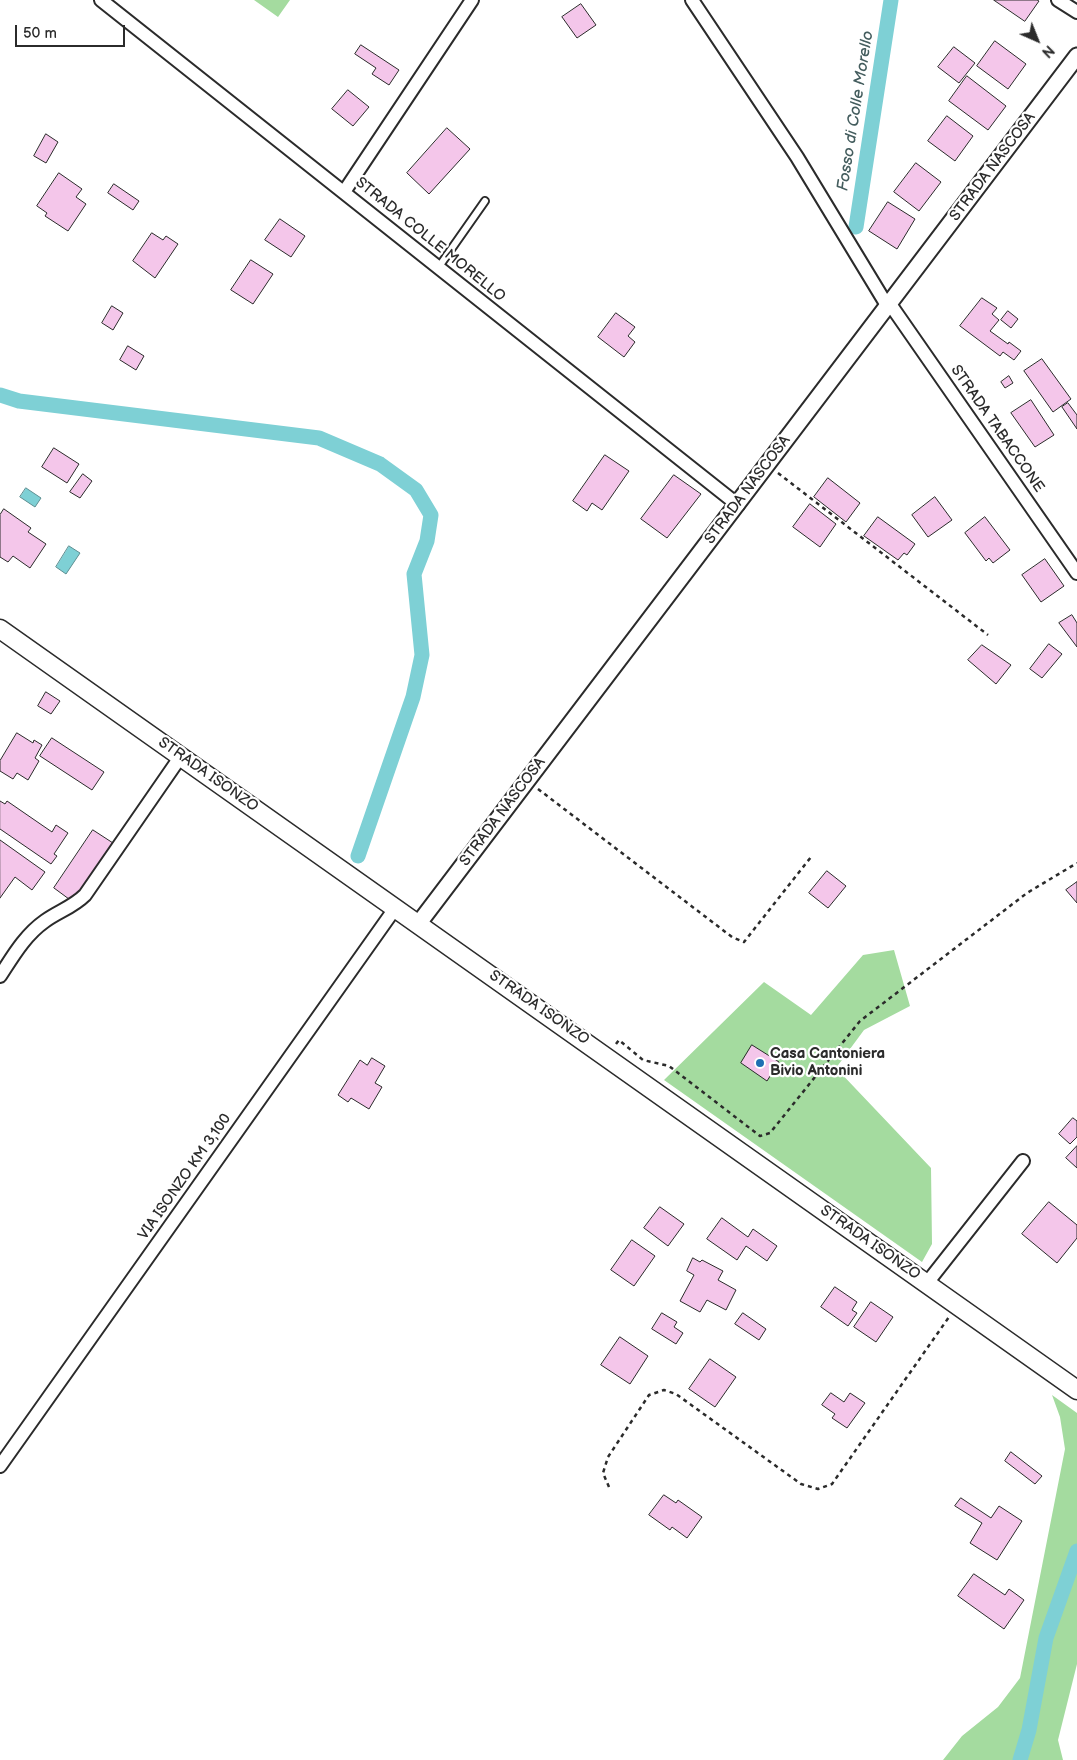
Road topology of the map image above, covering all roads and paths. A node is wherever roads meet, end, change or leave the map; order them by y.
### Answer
1 (101, 0) edge
2 (472, 0) edge
3 (692, 0) edge
4 (1058, 0) edge
5 (1077, 12) edge
6 (1077, 56) edge
7 (344, 192) junction
8 (485, 201) dead end
9 (438, 268) junction
10 (889, 306) junction
11 (767, 465) junction
12 (738, 505) junction
13 (1077, 573) edge
14 (0, 629) edge
15 (988, 635) dead end
16 (181, 756) junction
17 (527, 781) junction
18 (811, 857) dead end
19 (1077, 863) edge
20 (396, 907) junction
21 (419, 923) junction
22 (0, 976) edge
23 (606, 1056) junction
24 (1023, 1161) dead end
25 (927, 1283) junction
26 (957, 1306) junction
27 (1077, 1390) edge
28 (0, 1466) edge
29 (609, 1487) dead end

1 - 7 street, STRADA COLLE MORELLO
2 - 7 street
3 - 10 street, STRADA TABACCONE
4 - 5 street
6 - 10 street, STRADA NASCOSA
7 - 9 street, STRADA COLLE MORELLO
8 - 9 lane
9 - 12 street, STRADA COLLE MORELLO
10 - 11 street, STRADA NASCOSA
10 - 13 street, STRADA TABACCONE
11 - 12 street, STRADA NASCOSA
11 - 15 path
12 - 17 street, STRADA NASCOSA
14 - 16 main road, STRADA ISONZO
16 - 20 main road, STRADA ISONZO
16 - 22 street
17 - 18 path
17 - 21 street, STRADA NASCOSA
19 - 23 path
20 - 21 main road, STRADA ISONZO
20 - 28 street, VIA ISONZO KM 3,100
21 - 23 main road, STRADA ISONZO
23 - 25 main road, STRADA ISONZO
24 - 25 street
25 - 26 main road, STRADA ISONZO
26 - 27 main road, STRADA ISONZO
26 - 29 path

